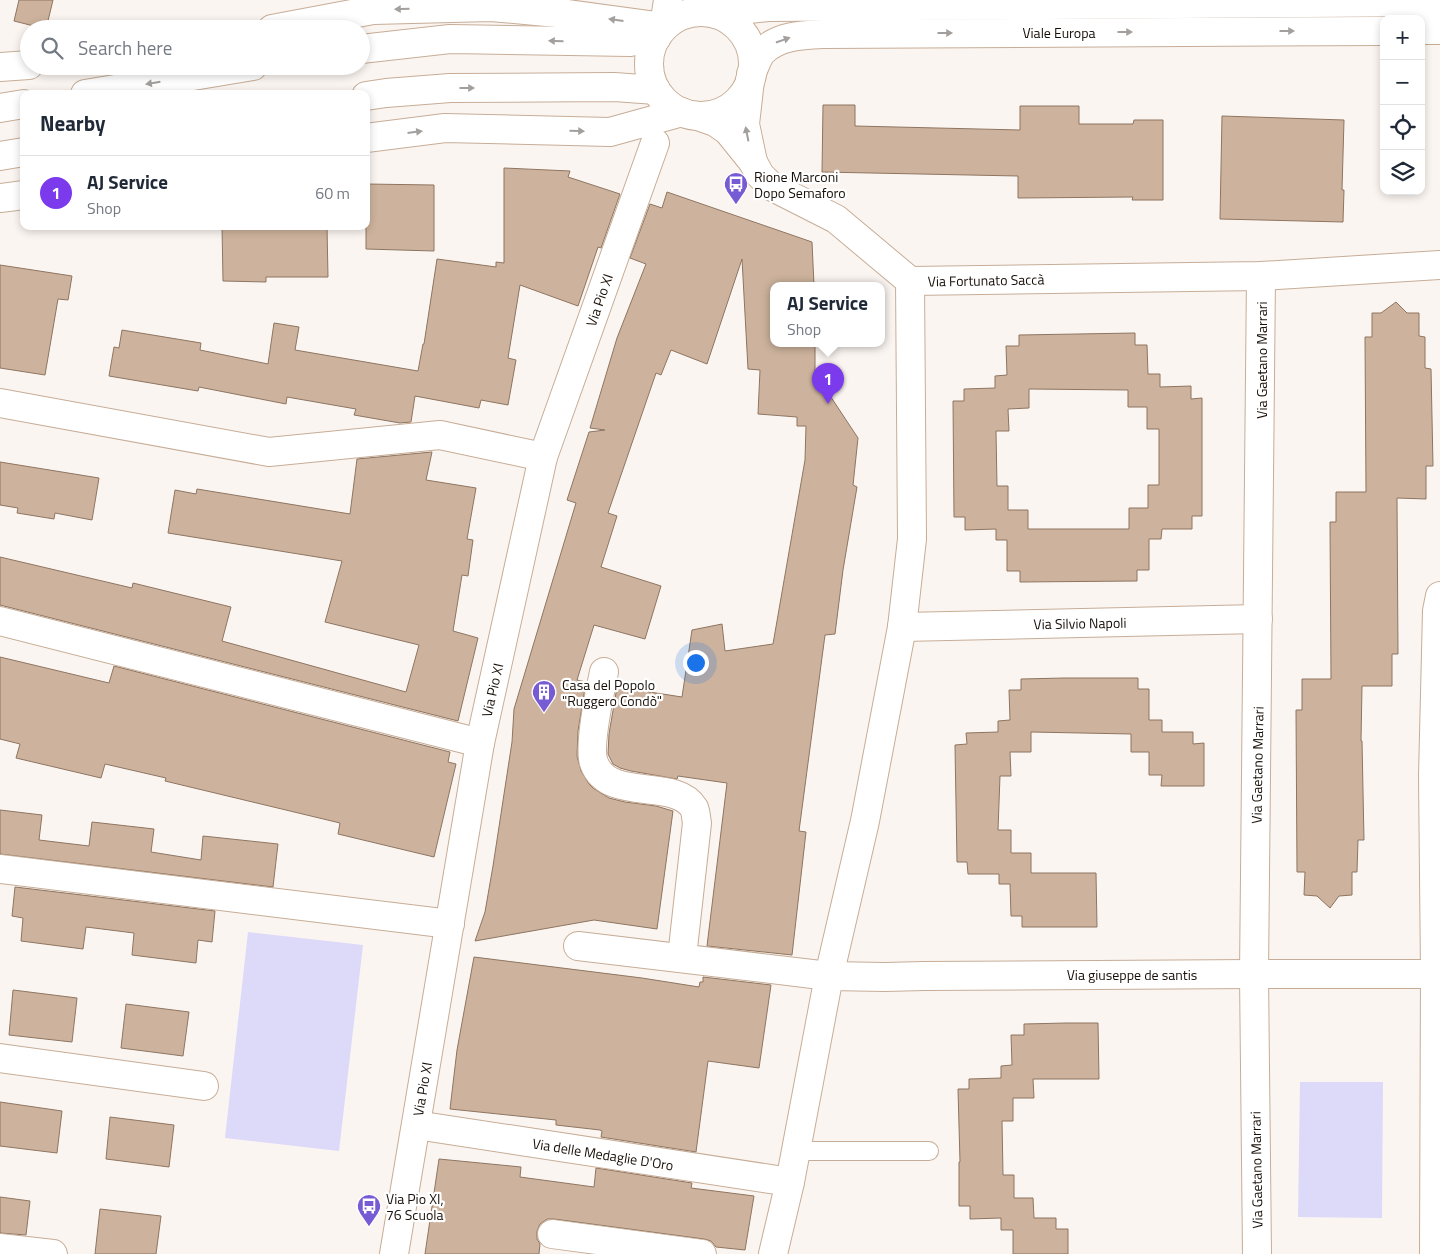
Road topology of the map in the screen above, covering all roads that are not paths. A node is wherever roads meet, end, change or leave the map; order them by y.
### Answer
1 (668, 0) edge
2 (1440, 2) edge
3 (708, 6) edge
4 (320, 20) edge
5 (1380, 30) edge
6 (1425, 30) edge
7 (1440, 30) edge
8 (661, 32) junction
9 (370, 47) edge
10 (20, 66) edge
11 (0, 67) edge
12 (199, 75) edge
13 (751, 77) junction
14 (109, 90) edge
15 (370, 95) edge
16 (20, 105) edge
17 (0, 108) edge
18 (672, 113) junction
19 (370, 137) edge
20 (20, 153) edge
21 (0, 156) edge
22 (753, 162) junction
23 (20, 195) edge
24 (0, 198) edge
25 (1440, 265) edge
26 (1261, 276) junction
27 (910, 281) junction
28 (0, 403) edge
29 (543, 457) junction
30 (1440, 596) edge
31 (1258, 619) junction
32 (0, 621) edge
33 (902, 627) junction
34 (604, 672) dead end
35 (480, 743) junction
36 (1437, 854) edge
37 (0, 869) edge
38 (450, 924) junction
39 (578, 946) dead end
40 (682, 957) junction
41 (1254, 974) junction
42 (1435, 974) junction
43 (829, 976) junction
44 (0, 1058) edge
45 (204, 1086) dead end
46 (416, 1125) junction
47 (796, 1151) junction
48 (929, 1151) dead end
49 (790, 1182) junction
50 (552, 1234) dead end
51 (1436, 1246) edge
52 (0, 1248) edge
53 (53, 1254) edge
54 (394, 1254) edge
55 (702, 1254) edge
56 (773, 1254) edge
57 (1257, 1254) edge

1 - 8 street
2 - 3 street, Viale Europa
3 - 8 street
3 - 13 street
8 -> 4 street
13 -> 5 street, Viale Europa
6 - 7 street
8 -> 9 street
8 - 18 street
10 - 11 street
12 -> 14 street
13 - 18 street
22 -> 13 street
15 -> 18 street
16 - 17 street
19 -> 18 street
18 - 22 street, Via Fortunato Saccà
18 - 29 street, Via Pio XI
20 - 21 street
22 - 27 street, Via Fortunato Saccà
23 - 24 street
25 - 26 street, Via Fortunato Saccà
26 - 27 street, Via Fortunato Saccà
26 - 31 street, Via Gaetano Marrari
27 - 33 street
28 - 29 street
29 - 35 street, Via Pio XI
30 - 36 street
31 - 33 street, Via Silvio Napoli
31 - 41 street, Via Gaetano Marrari
32 - 35 street
33 - 43 street
34 - 40 street
35 - 38 street, Via Pio XI
36 - 42 street
37 - 38 street
38 - 46 street, Via Pio XI
39 - 40 street
40 - 43 street
41 - 42 street, Via giuseppe de santis
41 - 43 street, Via giuseppe de santis
41 - 57 street, Via Gaetano Marrari
42 - 51 street
43 - 47 street
44 - 45 street
46 - 49 street, Via delle Medaglie D'Oro
46 - 54 street, Via Pio XI
47 - 48 lane
47 - 49 street
49 - 56 street
50 - 55 street
52 - 53 street

